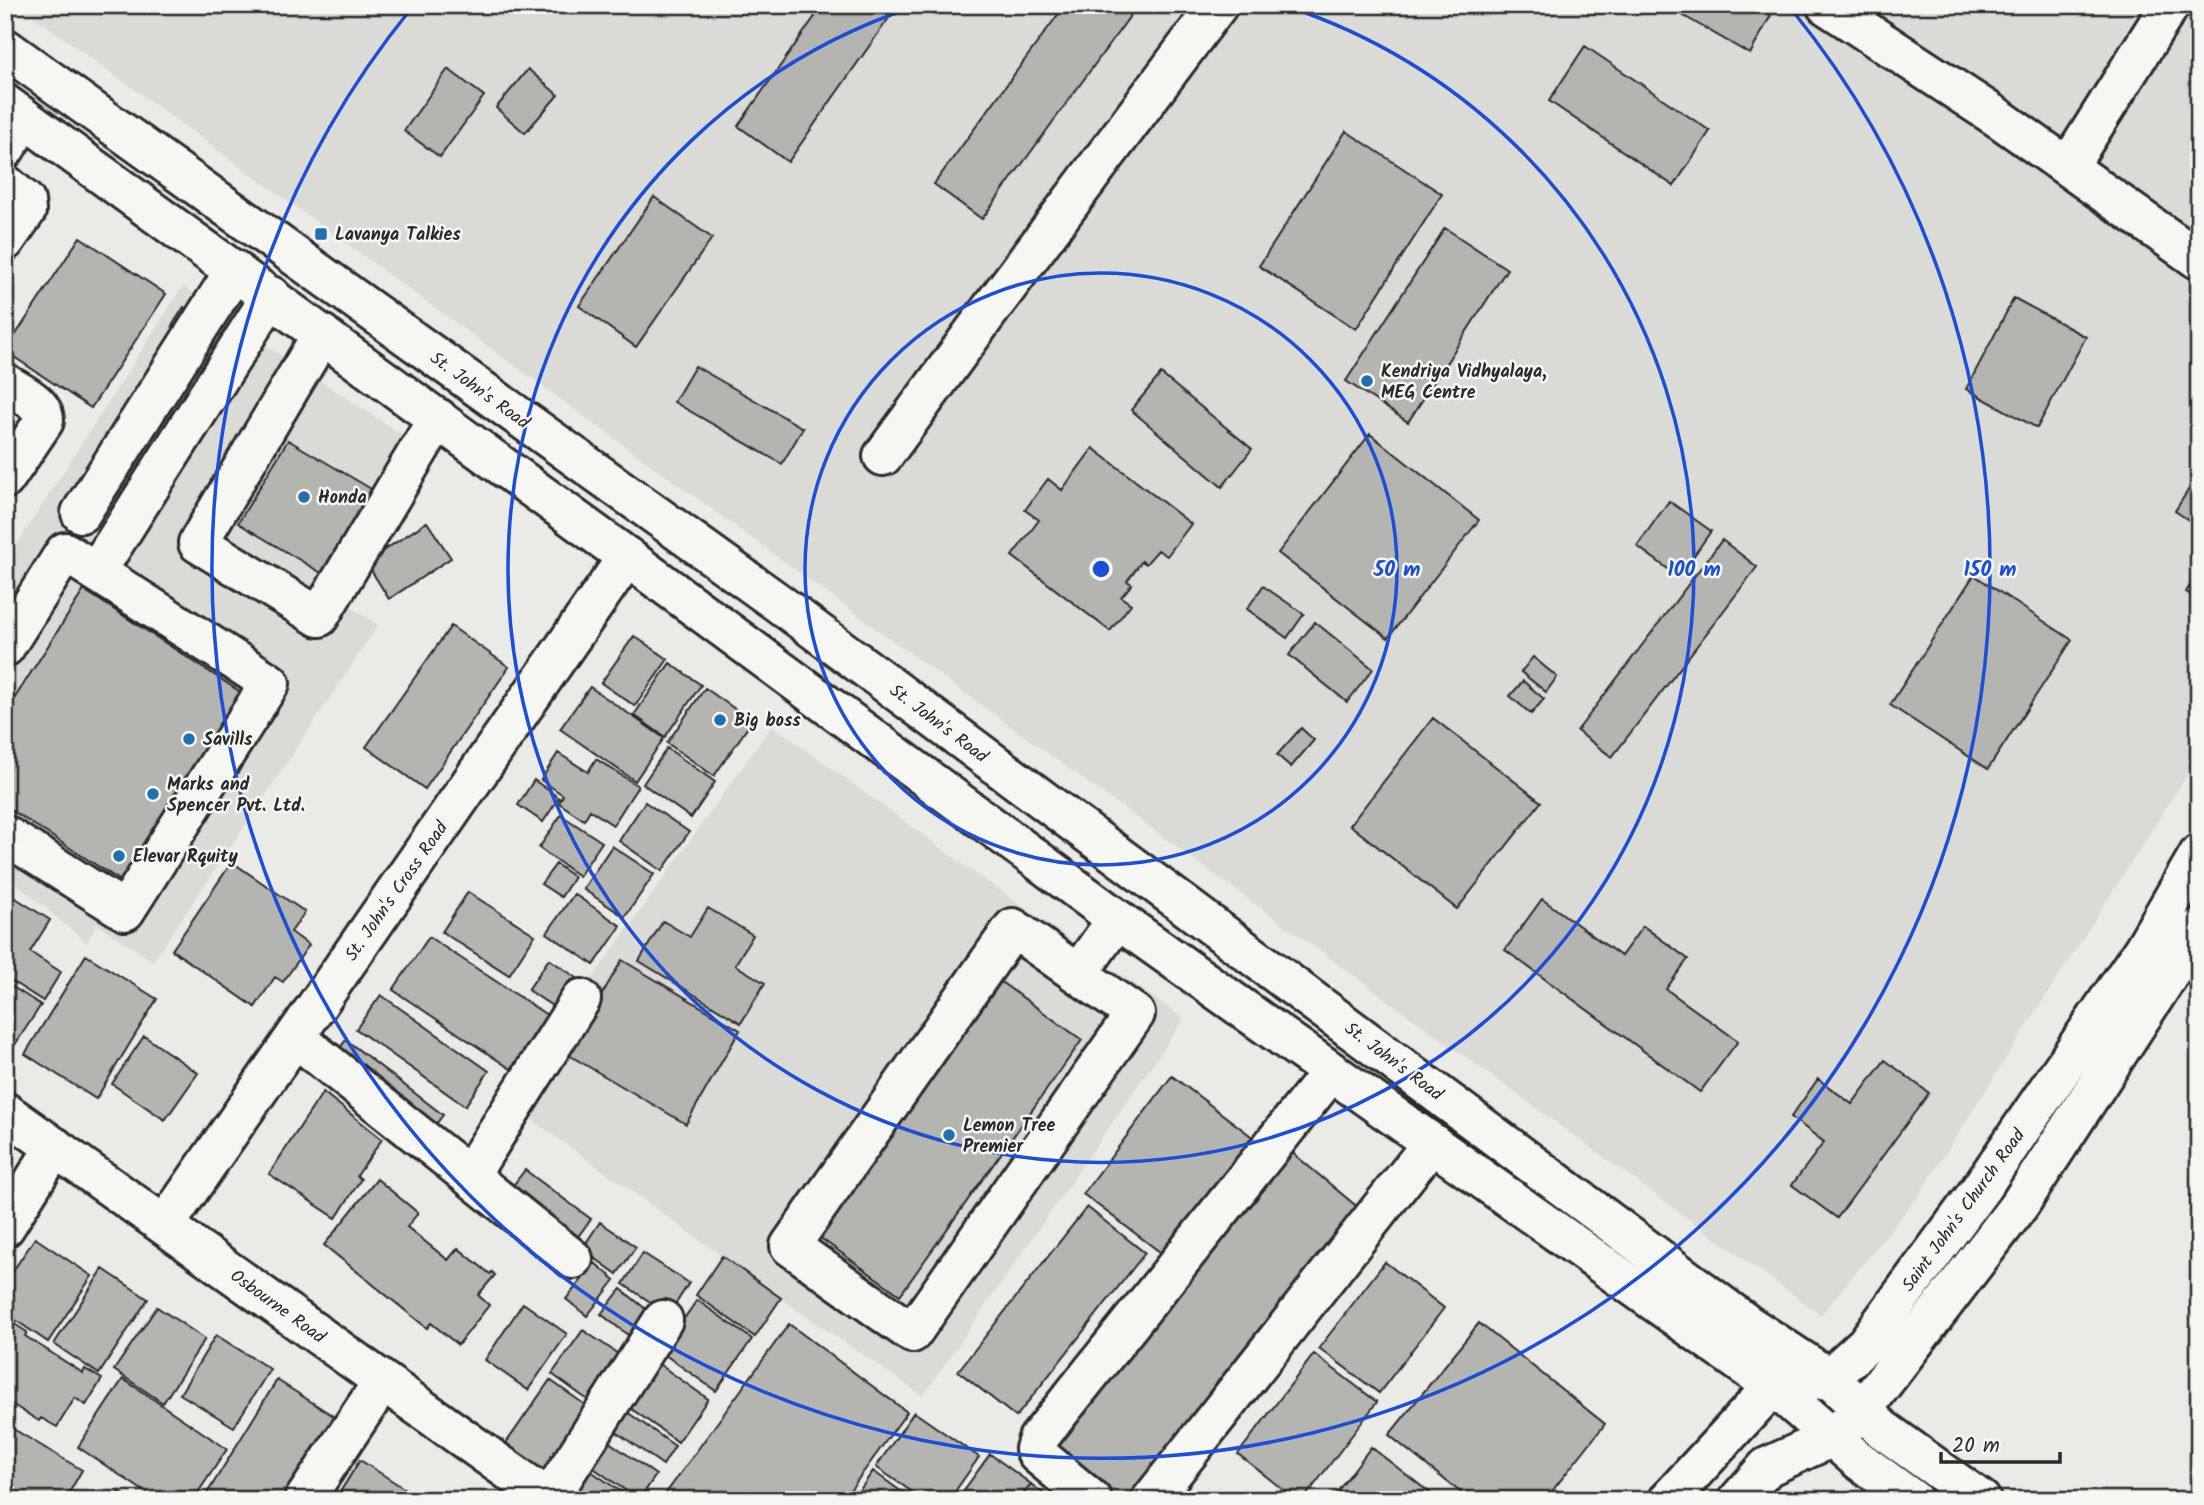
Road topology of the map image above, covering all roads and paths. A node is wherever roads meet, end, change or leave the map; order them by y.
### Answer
1 (1218, 5) edge
2 (1826, 5) edge
3 (2170, 5) edge
4 (5, 48) edge
5 (12, 124) edge
6 (2068, 167) junction
7 (5, 184) edge
8 (5, 241) edge
9 (2199, 260) edge
10 (235, 270) junction
11 (271, 296) junction
12 (322, 334) junction
13 (194, 335) junction
14 (231, 358) junction
15 (5, 383) edge
16 (438, 418) junction
17 (883, 456) dead end
18 (5, 480) edge
19 (81, 513) dead end
20 (628, 557) junction
21 (96, 572) junction
22 (5, 647) edge
23 (270, 683) junction
24 (205, 831) dead end
25 (5, 835) edge
26 (2199, 854) edge
27 (1117, 919) junction
28 (2199, 928) edge
29 (1078, 974) junction
30 (581, 999) dead end
31 (295, 1037) junction
32 (1331, 1072) junction
33 (5, 1112) edge
34 (1432, 1143) junction
35 (55, 1147) junction
36 (469, 1176) junction
37 (165, 1225) junction
38 (5, 1227) edge
39 (573, 1259) dead end
40 (663, 1320) dead end
41 (1829, 1378) junction
42 (383, 1381) junction
43 (1773, 1386) junction
44 (1863, 1409) junction
45 (1833, 1437) junction
46 (550, 1499) edge
47 (304, 1500) edge
48 (1093, 1500) edge
49 (1151, 1500) edge
50 (1668, 1500) edge
51 (1738, 1500) edge
52 (1913, 1500) edge
53 (1981, 1500) edge

1 - 17 main road
2 - 6 main road
3 - 6 main road
4 - 41 main road, St. John's Road
5 - 10 main road
6 - 9 main road
7 - 8 main road
10 - 11 main road
10 - 13 main road
11 - 12 main road
11 - 14 main road
12 - 16 main road
12 - 16 main road
13 - 14 main road
13 - 19 main road
14 - 21 main road
15 - 18 main road
16 - 20 main road
20 - 27 main road
20 - 31 main road, St. John's Cross Road
21 - 22 main road
21 - 23 main road
23 - 24 main road
23 - 25 main road
26 - 41 main road, Saint John's Church Road
27 - 29 main road
27 - 32 main road
28 - 44 main road
29 - 29 main road
30 - 36 main road
31 - 36 main road
31 - 37 main road, St. John's Cross Road
32 - 34 main road
32 - 48 main road
33 - 35 main road, Osbourne Road
34 - 43 main road
34 - 49 main road
35 - 37 main road, Osbourne Road
35 - 38 main road
36 - 39 main road
37 - 42 main road, Osbourne Road
40 - 46 main road
41 - 43 main road
41 - 44 main road, St. John's Road
42 - 46 main road, Osbourne Road
42 - 47 main road
43 - 45 main road
43 - 50 main road
44 - 45 main road
44 - 53 main road, St. John's Road
45 - 51 main road
45 - 52 main road

